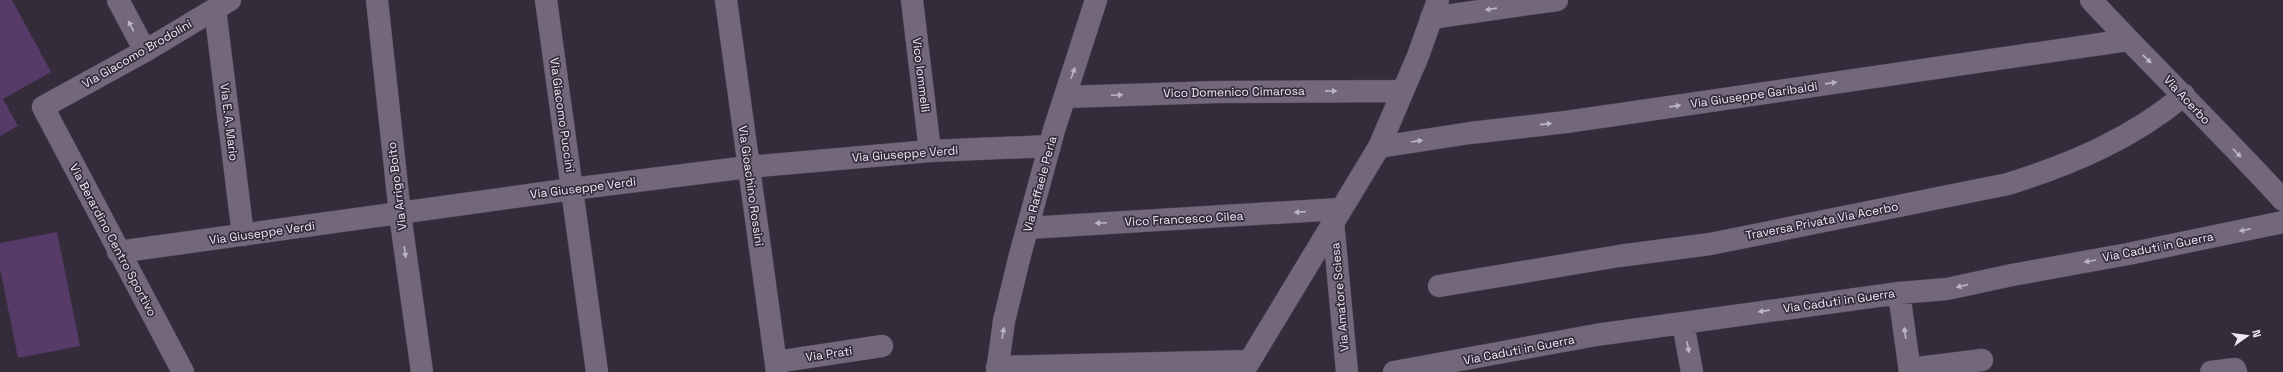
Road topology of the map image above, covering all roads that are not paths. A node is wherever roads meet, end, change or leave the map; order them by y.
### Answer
1 (118, 0) edge
2 (377, 0) edge
3 (546, 0) edge
4 (726, 0) edge
5 (912, 0) edge
6 (1096, 0) edge
7 (1557, 0) edge
8 (2091, 0) edge
9 (223, 5) edge
10 (1435, 9) edge
11 (2128, 40) junction
12 (145, 51) junction
13 (1403, 91) junction
14 (2184, 95) junction
15 (1064, 97) junction
16 (43, 107) joint
17 (1050, 146) junction
18 (1379, 147) junction
19 (930, 151) junction
20 (748, 167) junction
21 (572, 189) junction
22 (2281, 191) edge
23 (400, 214) junction
24 (1336, 215) junction
25 (2283, 222) edge
26 (1028, 228) junction
27 (243, 235) junction
28 (118, 252) junction
29 (1439, 286) dead end
30 (1899, 293) junction
31 (1683, 323) junction
32 (882, 346) dead end
33 (1982, 360) dead end
34 (1506, 362) edge
35 (776, 367) edge
36 (1246, 367) edge
37 (997, 370) edge
38 (1910, 370) edge
39 (183, 372) edge
40 (422, 372) edge
41 (597, 372) edge
42 (1347, 372) edge
43 (1394, 372) edge
44 (1692, 372) edge
45 (2210, 372) edge
46 (2236, 372) edge

12 -> 1 street
2 - 23 street, Via Arrigo Boito
3 - 21 street, Via Giacomo Puccini
4 - 20 street, Via Gioachino Rossini
5 - 19 street, Vico Iommelli
15 -> 6 street, Via Raffaele Perla
7 -> 10 street
8 - 11 street, Via Acerbo
9 - 12 street, Via Giacomo Brodolini
9 - 27 street, Via E. A. Mario
10 - 13 street
11 -> 14 street, Via Acerbo
18 -> 11 street, Via Giuseppe Garibaldi
12 - 16 street, Via Giacomo Brodolini
15 -> 13 street, Vico Domenico Cimarosa
13 - 18 street
14 -> 22 street, Via Acerbo
14 - 29 street, Traversa Privata Via Acerbo
15 - 17 street, Via Raffaele Perla
16 - 28 street, Via Berardino Centro Sportivo
17 - 19 street, Via Giuseppe Verdi
17 - 26 street, Via Raffaele Perla
18 - 24 street
19 - 20 street, Via Giuseppe Verdi
20 - 21 street, Via Giuseppe Verdi
20 - 35 street, Via Gioachino Rossini
21 - 23 street, Via Giuseppe Verdi
21 - 41 street, Via Giacomo Puccini
23 - 27 street, Via Giuseppe Verdi
23 -> 40 street, Via Arrigo Boito
24 -> 26 street, Vico Francesco Cilea
24 - 36 street
24 - 42 street, Via Amatore Sciesa
25 -> 30 street, Via Caduti in Guerra
37 -> 26 street, Via Raffaele Perla
27 - 28 street, Via Giuseppe Verdi
28 - 39 street, Via Berardino Centro Sportivo
30 -> 31 street, Via Caduti in Guerra
38 -> 30 street
31 - 34 street, Via Caduti in Guerra
31 -> 44 street
32 - 35 street, Via Prati
33 - 38 street
34 - 43 street, Via Caduti in Guerra
36 - 37 street
45 - 46 street

